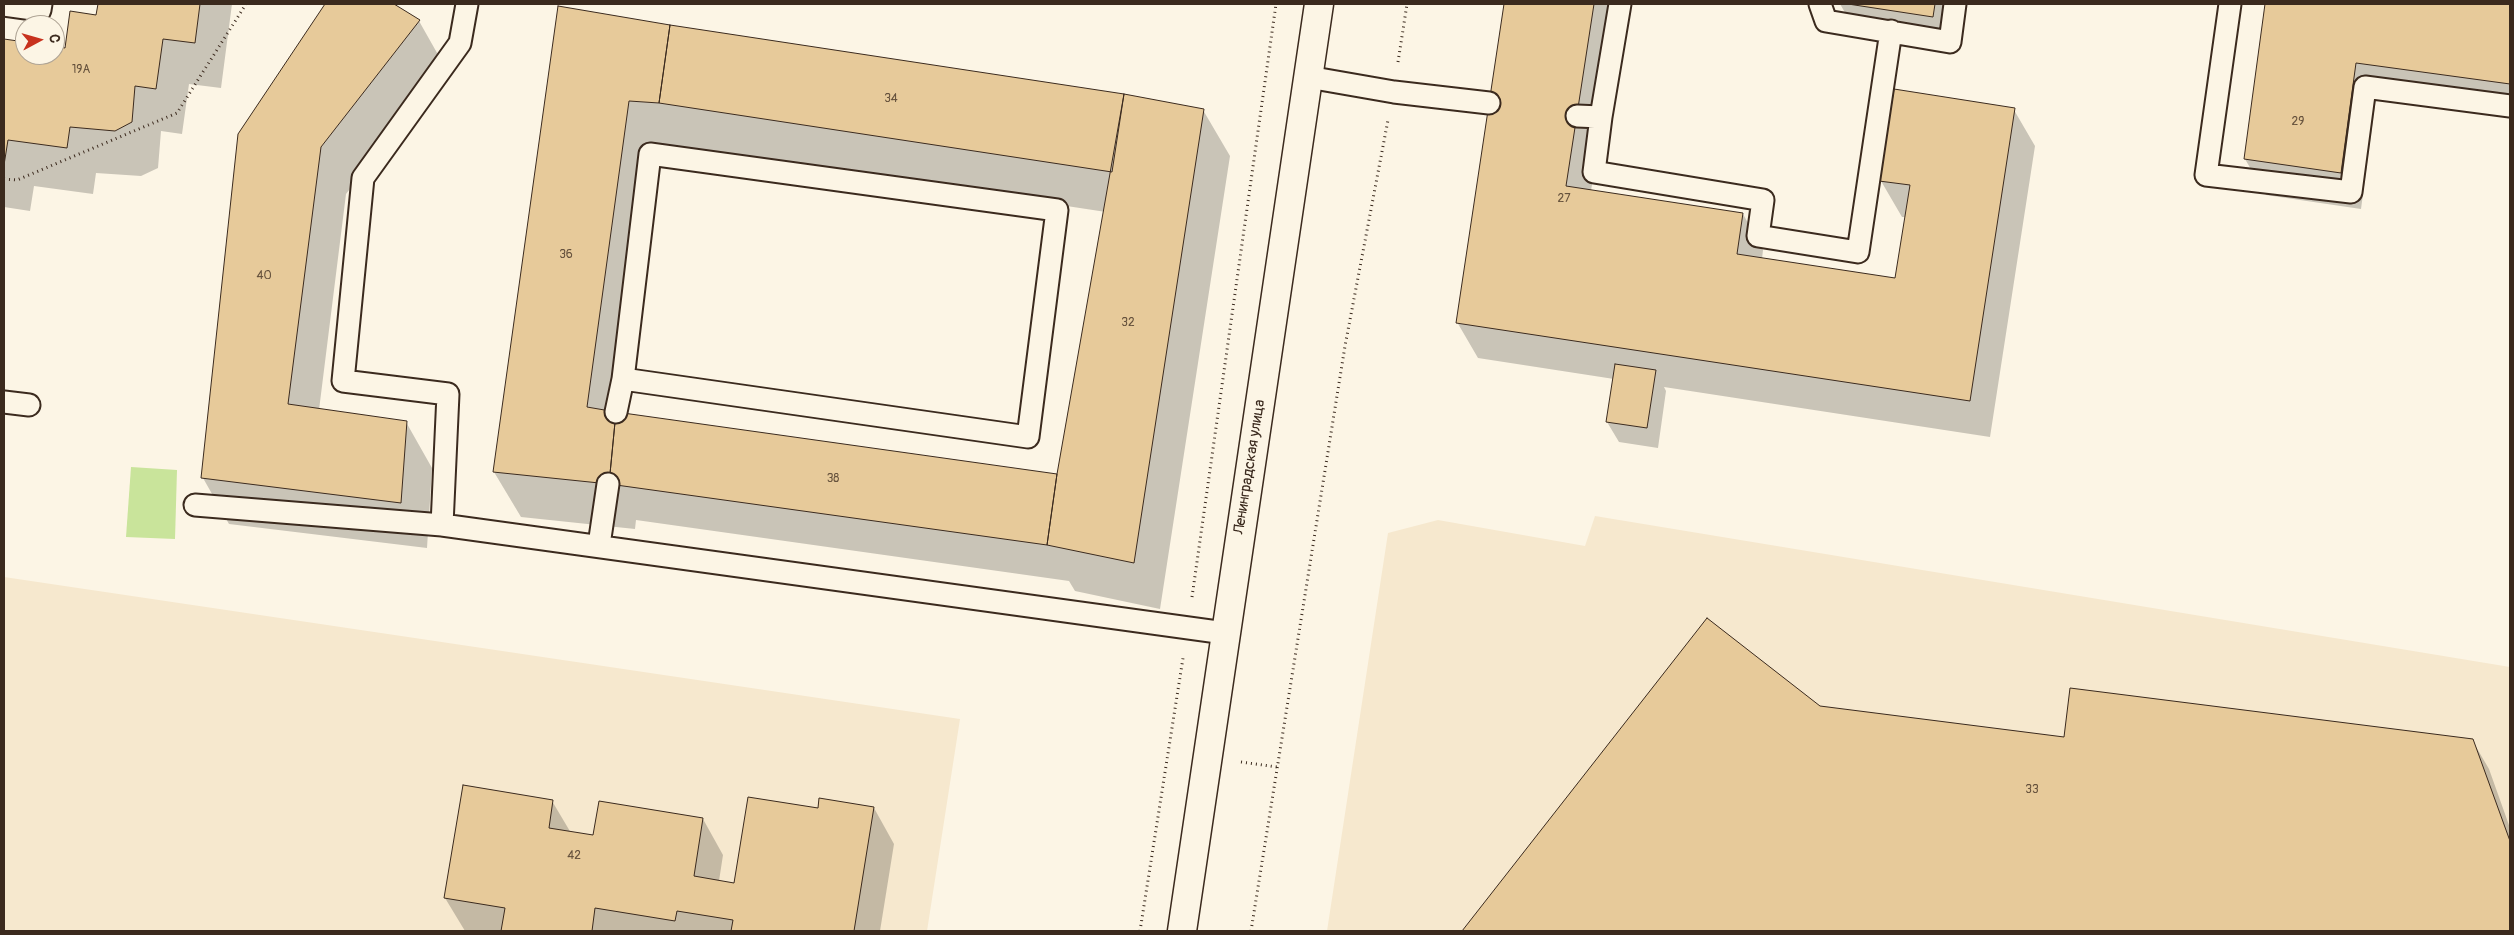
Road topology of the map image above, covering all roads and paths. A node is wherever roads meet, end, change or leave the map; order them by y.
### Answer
1 (41, 4) edge
2 (246, 4) edge
3 (467, 4) edge
4 (1276, 4) edge
5 (1319, 4) edge
6 (1408, 4) edge
7 (1620, 4) edge
8 (1820, 4) edge
9 (1955, 4) edge
10 (2230, 4) edge
11 (4, 5) edge
12 (1892, 32) junction
13 (1308, 77) junction
14 (1394, 92) junction
15 (1489, 103) dead end
16 (2510, 106) edge
17 (1577, 116) dead end
18 (1601, 117) junction
19 (4, 178) edge
20 (623, 379) junction
21 (4, 402) edge
22 (29, 405) dead end
23 (616, 412) dead end
24 (608, 484) dead end
25 (196, 505) dead end
26 (442, 525) junction
27 (599, 545) junction
28 (1188, 627) junction
29 (1225, 633) junction
30 (1140, 931) edge
31 (1182, 931) edge
32 (1251, 931) edge

1 - 11 lane
2 - 19 path
3 - 26 lane
4 - 28 path
5 - 13 street, Ленинградская улица
6 - 14 path
7 - 18 lane
8 - 12 lane
9 - 12 lane
10 - 16 lane
12 - 18 lane
13 - 14 lane
13 - 29 street, Ленинградская улица
14 - 15 lane
14 - 32 path
17 - 18 lane
20 - 20 lane
20 - 23 lane
21 - 22 lane
24 - 27 lane
25 - 26 lane
26 - 27 lane
27 - 28 lane
28 - 29 lane
28 - 30 path
29 - 31 street, Ленинградская улица

